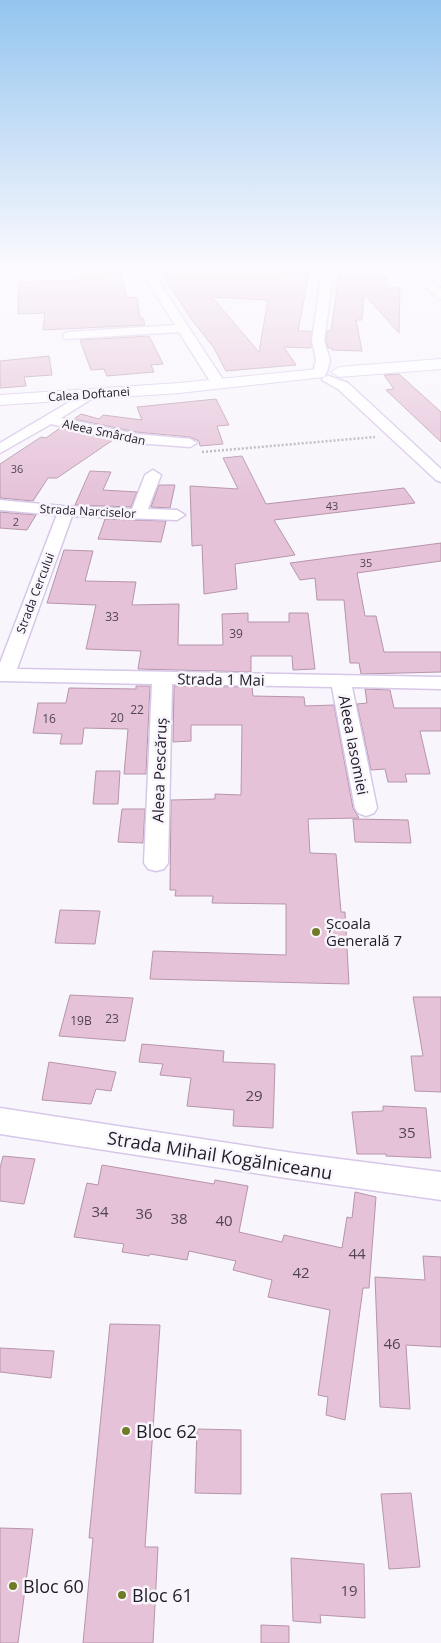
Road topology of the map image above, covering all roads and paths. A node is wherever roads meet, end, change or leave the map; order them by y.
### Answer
1 (194, 345) edge
2 (320, 345) edge
3 (441, 364) edge
4 (332, 375) junction
5 (218, 383) junction
6 (179, 388) junction
7 (88, 395) junction
8 (0, 400) edge
9 (48, 420) junction
10 (396, 435) junction
11 (194, 448) joint
12 (0, 450) edge
13 (153, 475) dead end
14 (441, 476) edge
15 (0, 505) edge
16 (63, 511) junction
17 (138, 515) junction
18 (177, 515) dead end
19 (2, 675) edge
20 (162, 678) junction
21 (341, 681) junction
22 (441, 682) edge
23 (366, 808) dead end
24 (156, 863) dead end
25 (0, 1121) edge
26 (441, 1186) edge

1 - 5 street
2 - 4 street
3 - 4 main road, Calea Doftanei
4 - 5 main road, Calea Doftanei
4 - 6 main road, Calea Doftanei
4 - 10 street
5 - 6 main road, Calea Doftanei
6 - 7 main road, Calea Doftanei
7 - 8 main road, Calea Doftanei
7 - 9 street
9 - 11 street, Aleea Smârdan
9 - 12 street
10 - 11 path
10 - 14 street
13 - 17 street
15 - 16 street, Strada Narciselor
16 - 17 street, Strada Narciselor
16 - 19 street, Strada Cercului
17 - 18 street, Strada Narciselor
19 - 20 street, Strada 1 Mai
20 - 21 street, Strada 1 Mai
20 - 24 street, Aleea Pescăruș
21 - 22 street, Strada 1 Mai
21 - 23 street, Aleea Iasomiei
25 - 26 street, Strada Mihail Kogălniceanu

